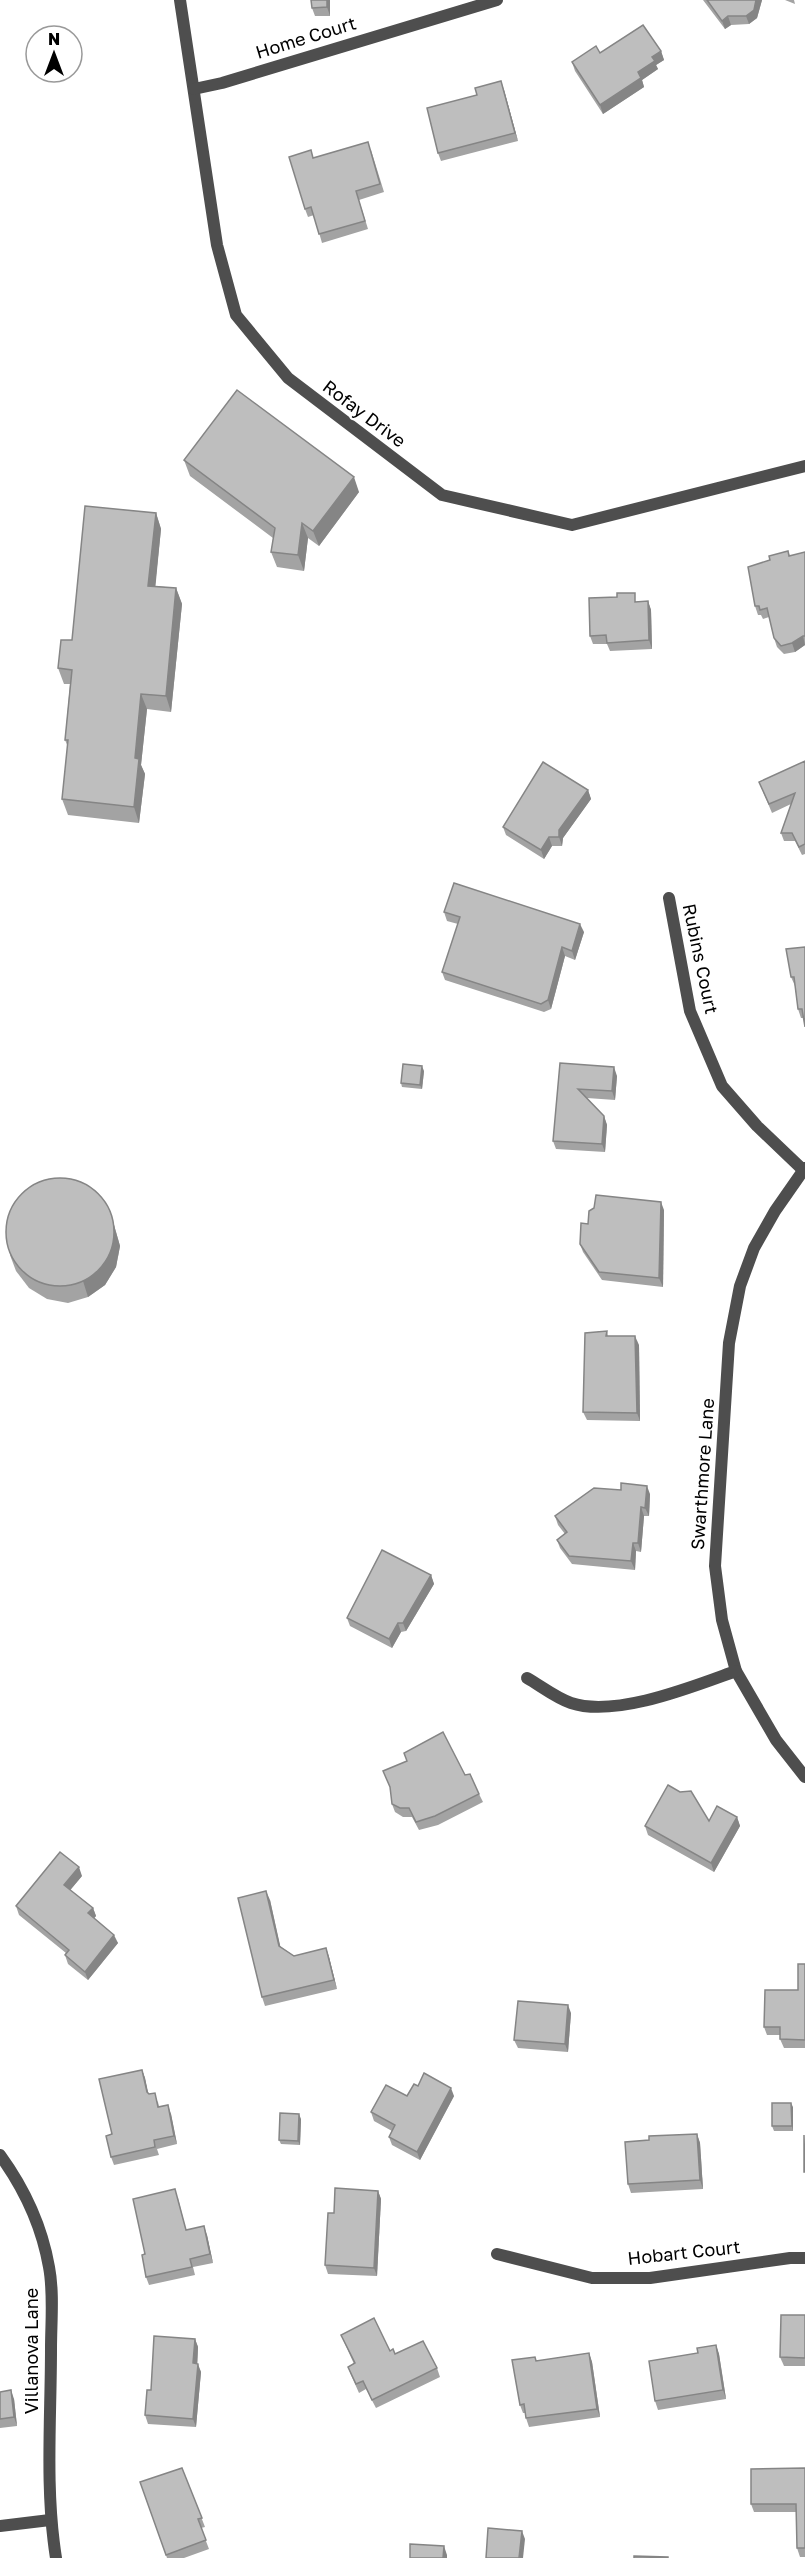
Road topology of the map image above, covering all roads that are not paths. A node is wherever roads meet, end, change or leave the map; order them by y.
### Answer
1 (180, 0) edge
2 (497, 0) edge
3 (194, 89) junction
4 (805, 466) edge
5 (669, 898) dead end
6 (804, 1169) edge
7 (736, 1671) junction
8 (527, 1678) dead end
9 (805, 1778) edge
10 (0, 2156) edge
11 (497, 2254) dead end
12 (805, 2258) edge
13 (50, 2520) junction
14 (0, 2526) edge
15 (56, 2558) edge

1 - 3 street, Rofay Drive
2 - 3 street, Home Court
3 - 4 street, Rofay Drive
5 - 6 street, Rubins Court
6 - 7 street, Swarthmore Lane
7 - 8 street
7 - 9 street, Swarthmore Lane
10 - 13 street, Villanova Lane
11 - 12 street, Hobart Court
13 - 14 street
13 - 15 street, Villanova Lane

